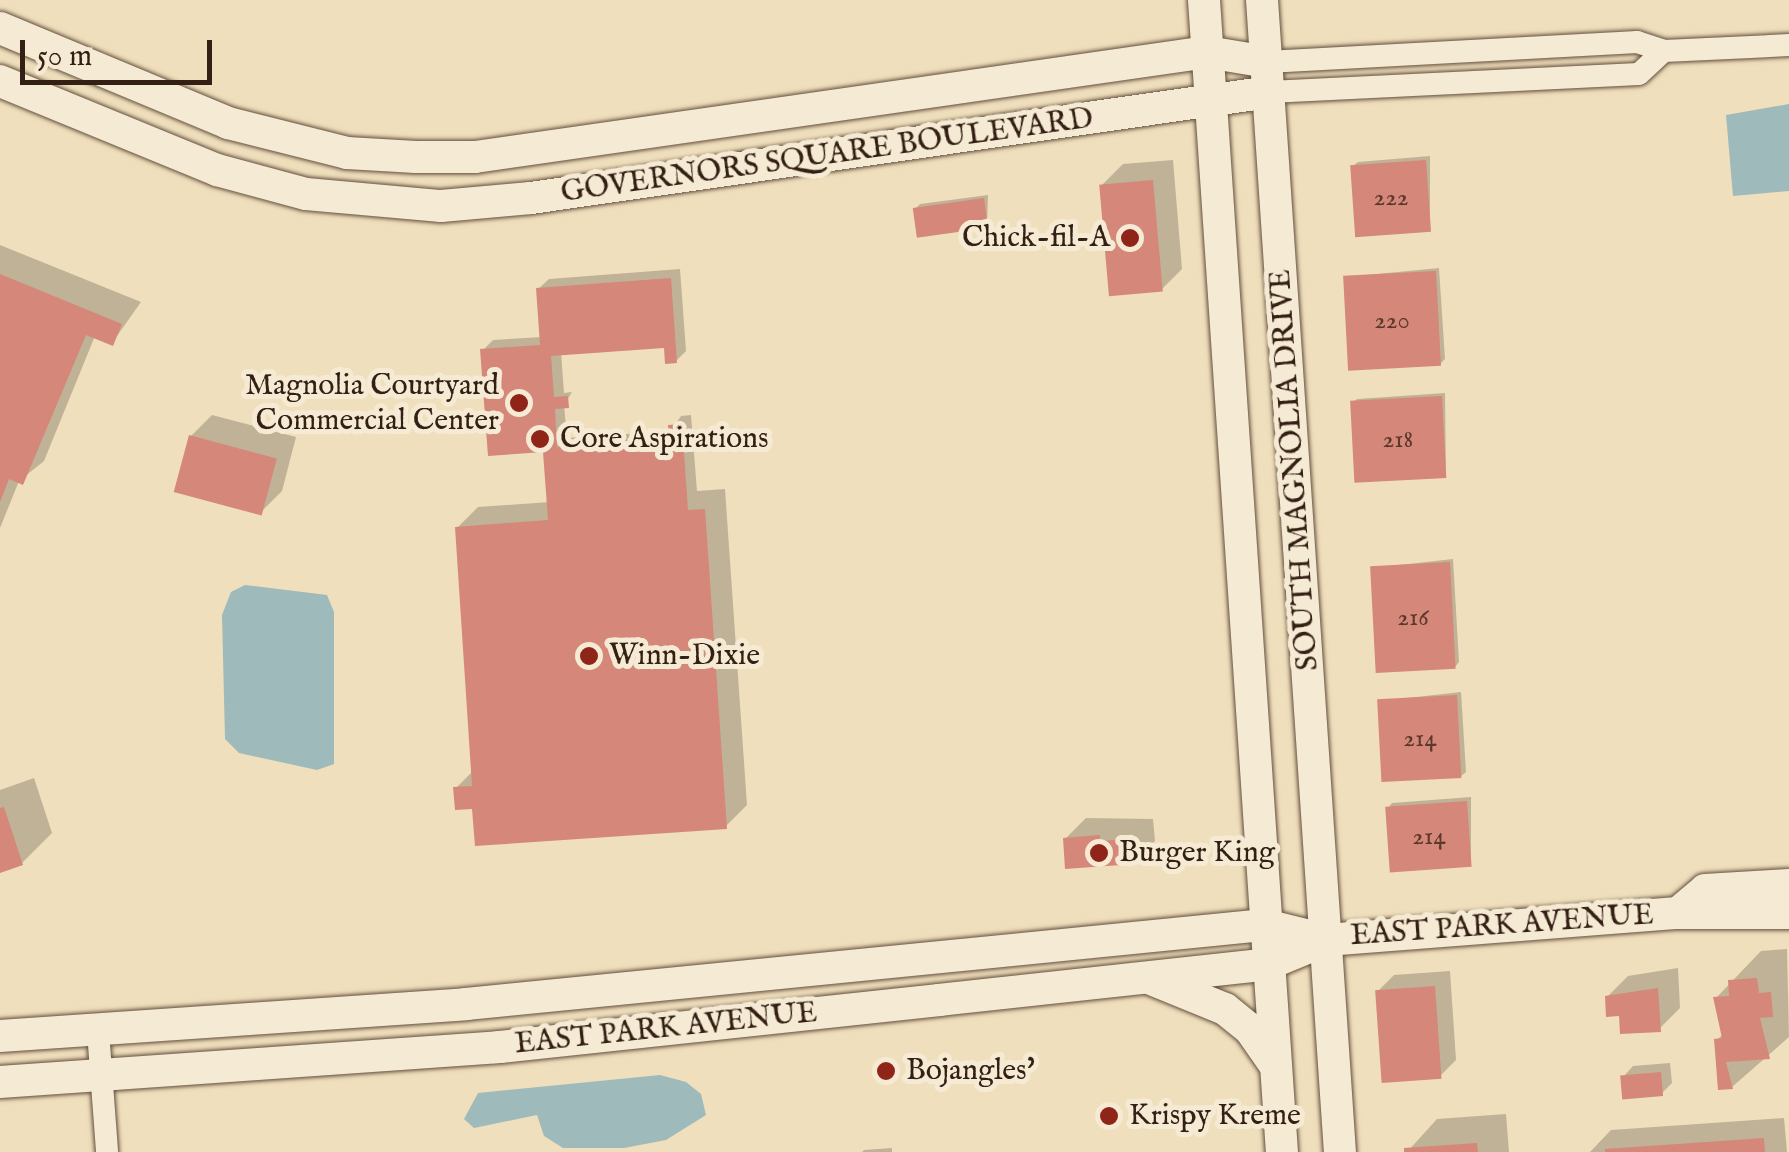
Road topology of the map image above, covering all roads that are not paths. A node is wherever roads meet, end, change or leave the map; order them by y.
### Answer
1 (1204, 0) edge
2 (1262, 0) edge
3 (0, 28) edge
4 (1789, 45) edge
5 (1207, 52) junction
6 (1268, 77) junction
7 (0, 81) edge
8 (1212, 102) junction
9 (698, 124) junction
10 (316, 145) junction
11 (702, 174) junction
12 (306, 194) junction
13 (1789, 885) edge
14 (1678, 913) junction
15 (1789, 913) edge
16 (1265, 925) junction
17 (1326, 940) junction
18 (1268, 964) junction
19 (1147, 977) junction
20 (98, 1031) junction
21 (0, 1036) edge
22 (1276, 1066) junction
23 (102, 1076) junction
24 (0, 1082) edge
25 (107, 1152) edge
26 (1282, 1152) edge
27 (1340, 1152) edge

1 - 5 main road, SOUTH MAGNOLIA DRIVE
2 - 6 main road, SOUTH MAGNOLIA DRIVE
3 - 10 main road, GOVERNORS SQUARE BOULEVARD
4 - 6 street, GOVERNORS SQUARE BOULEVARD
5 - 6 main road, GOVERNORS SQUARE BOULEVARD
5 - 8 main road, SOUTH MAGNOLIA DRIVE
5 - 9 main road, GOVERNORS SQUARE BOULEVARD
6 - 8 main road, GOVERNORS SQUARE BOULEVARD
6 - 17 main road, SOUTH MAGNOLIA DRIVE
7 - 12 main road, GOVERNORS SQUARE BOULEVARD
8 - 11 main road, GOVERNORS SQUARE BOULEVARD
8 - 16 main road, SOUTH MAGNOLIA DRIVE
9 - 10 main road, GOVERNORS SQUARE BOULEVARD
9 - 11 main road
10 - 12 main road
11 - 12 main road, GOVERNORS SQUARE BOULEVARD
13 - 14 main road, EAST PARK AVENUE
14 - 15 main road, EAST PARK AVENUE
14 - 17 main road, EAST PARK AVENUE
16 - 17 main road, EAST PARK AVENUE
16 - 18 main road, SOUTH MAGNOLIA DRIVE
16 - 20 main road, EAST PARK AVENUE
17 - 18 main road, EAST PARK AVENUE
17 - 27 main road, SOUTH MAGNOLIA DRIVE
18 - 19 main road, EAST PARK AVENUE
18 - 22 main road, SOUTH MAGNOLIA DRIVE
19 - 22 main road
19 - 23 main road, EAST PARK AVENUE
20 - 21 main road, EAST PARK AVENUE
20 - 23 street
22 - 26 main road, SOUTH MAGNOLIA DRIVE
23 - 24 main road, EAST PARK AVENUE
23 - 25 street

